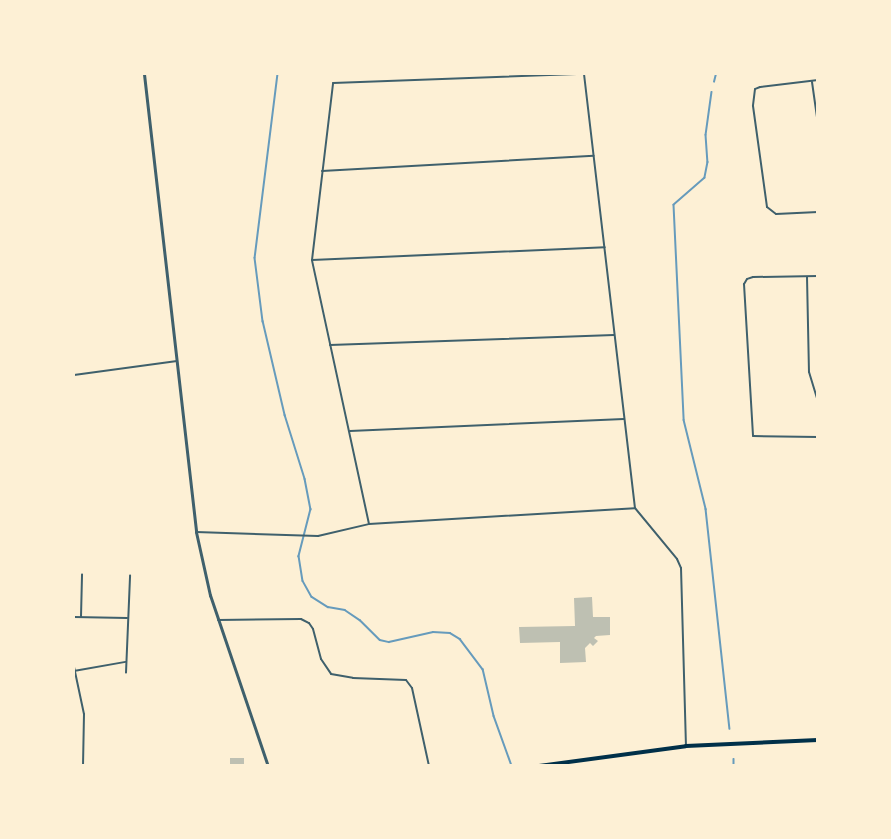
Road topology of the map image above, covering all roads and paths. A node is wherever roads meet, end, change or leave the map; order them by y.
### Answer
1 (144, 74) edge
2 (584, 74) edge
3 (818, 80) edge
4 (812, 81) junction
5 (818, 123) edge
6 (594, 156) junction
7 (322, 171) junction
8 (818, 212) edge
9 (605, 248) junction
10 (312, 260) junction
11 (807, 276) junction
12 (818, 276) edge
13 (615, 334) junction
14 (330, 345) junction
15 (177, 361) junction
16 (74, 375) edge
17 (818, 402) edge
18 (624, 419) junction
19 (350, 430) junction
20 (818, 437) edge
21 (634, 508) junction
22 (369, 524) junction
23 (196, 532) junction
24 (82, 575) dead end
25 (130, 576) dead end
26 (74, 617) edge
27 (81, 617) junction
28 (128, 618) junction
29 (218, 620) junction
30 (126, 662) junction
31 (74, 669) edge
32 (126, 673) dead end
33 (818, 740) edge
34 (686, 746) junction
35 (83, 765) edge
36 (268, 765) edge
37 (429, 765) edge
38 (539, 765) edge

1 - 15 street
2 - 6 street
2 - 7 street
3 - 4 street
4 - 5 street
4 - 8 street
6 - 7 street
6 - 9 street
7 - 10 street
9 - 10 street
9 - 13 street
10 - 14 street
11 - 12 street
11 - 17 street
11 - 20 street
13 - 14 street
13 - 18 street
14 - 19 street
15 - 16 street
15 - 23 street
18 - 19 street
18 - 21 street
19 - 22 street
21 - 22 street
21 - 34 street
22 - 23 street
23 - 29 street
24 - 27 lane
25 - 28 lane
26 - 27 lane
27 - 28 lane
28 - 30 lane
29 - 36 street
29 - 37 street
30 - 31 lane
30 - 32 lane
31 - 35 street
33 - 34 main road
34 - 38 main road

